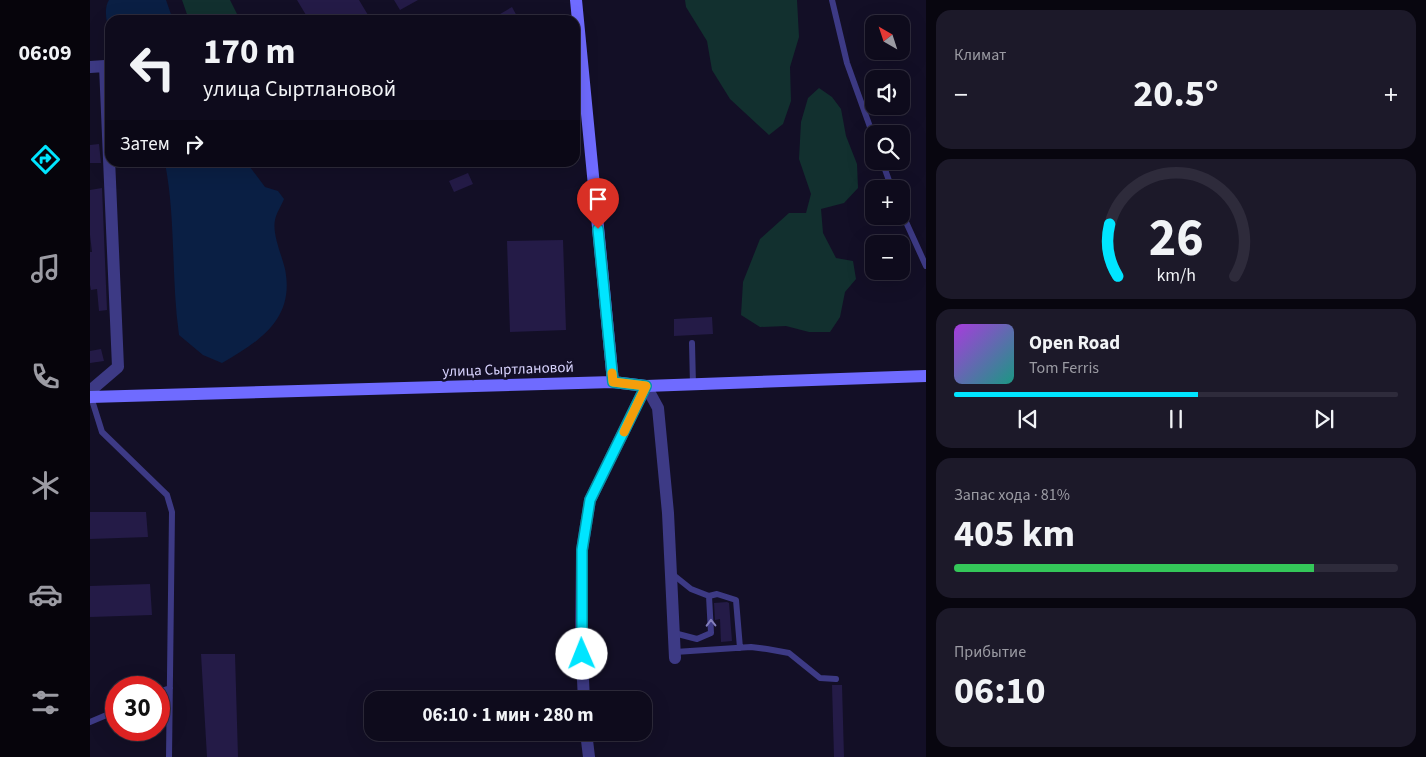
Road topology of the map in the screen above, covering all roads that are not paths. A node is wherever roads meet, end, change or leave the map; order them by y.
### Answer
1 (576, 0) edge
2 (832, 0) edge
3 (577, 15) edge
4 (580, 41) edge
5 (105, 66) edge
6 (90, 67) edge
7 (869, 125) edge
8 (109, 167) edge
9 (907, 225) edge
10 (926, 266) edge
11 (692, 343) dead end
12 (926, 376) edge
13 (613, 382) junction
14 (694, 385) junction
15 (646, 386) junction
16 (90, 395) edge
17 (671, 573) junction
18 (709, 596) junction
19 (674, 633) junction
20 (740, 648) junction
21 (675, 655) joint
22 (836, 679) dead end
23 (170, 688) edge
24 (584, 691) edge
25 (105, 716) edge
26 (90, 722) edge
27 (169, 741) edge
28 (587, 741) edge
29 (169, 757) edge
30 (588, 757) edge

1 - 3 street
2 - 7 lane
4 - 13 street
5 - 6 street
8 - 16 street
9 - 10 lane
11 - 14 lane
12 - 14 street, улица Сыртлановой
13 - 15 street, улица Сыртлановой
13 - 16 street, улица Сыртлановой
14 - 15 street, улица Сыртлановой
15 - 17 street
15 - 24 street
16 - 23 lane
17 - 18 lane
17 - 19 street
19 -> 18 lane
18 - 20 lane
19 - 21 street
20 - 21 lane
20 - 22 lane
25 - 26 lane
27 - 29 lane
28 - 30 street

